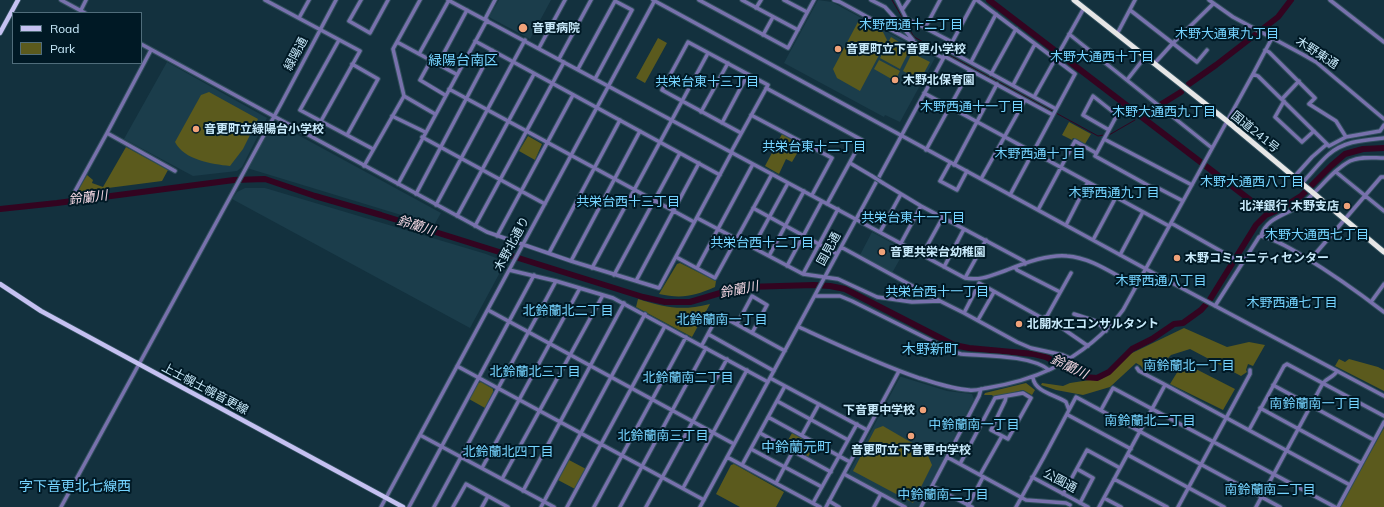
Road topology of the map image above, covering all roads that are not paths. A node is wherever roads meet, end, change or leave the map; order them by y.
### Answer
1 (18, 0) edge
2 (60, 0) edge
3 (86, 0) edge
4 (266, 0) edge
5 (309, 0) edge
6 (336, 0) edge
7 (361, 0) edge
8 (388, 0) edge
9 (420, 0) edge
10 (449, 0) edge
11 (495, 0) edge
12 (565, 0) edge
13 (591, 0) edge
14 (654, 0) edge
15 (699, 0) edge
16 (709, 0) edge
17 (742, 0) edge
18 (761, 0) edge
19 (784, 0) edge
20 (814, 0) edge
21 (834, 0) edge
22 (871, 0) edge
23 (898, 0) edge
24 (909, 0) edge
25 (940, 0) edge
26 (976, 0) edge
27 (1074, 0) edge
28 (1135, 0) edge
29 (1209, 0) edge
30 (1330, 0) edge
31 (273, 2) edge
32 (706, 4) junction
33 (1213, 4) junction
34 (756, 8) junction
35 (1084, 8) junction
36 (81, 10) junction
37 (468, 10) junction
38 (902, 10) junction
39 (1130, 10) junction
40 (84, 12) edge
41 (807, 12) junction
42 (996, 14) junction
43 (773, 16) junction
44 (299, 18) junction
45 (486, 19) junction
46 (925, 28) junction
47 (1016, 29) junction
48 (320, 30) junction
49 (798, 30) junction
50 (0, 33) edge
51 (763, 34) junction
52 (1069, 34) junction
53 (1117, 34) junction
54 (1272, 38) junction
55 (339, 40) junction
56 (525, 40) junction
57 (475, 41) junction
58 (396, 42) junction
59 (915, 42) junction
60 (952, 42) junction
61 (1384, 42) edge
62 (1172, 43) junction
63 (1035, 44) junction
64 (142, 45) edge
65 (539, 48) junction
66 (151, 50) junction
67 (492, 50) junction
68 (948, 50) junction
69 (1207, 50) dead end
70 (1266, 50) junction
71 (708, 53) junction
72 (420, 54) junction
73 (944, 57) junction
74 (1056, 57) junction
75 (1146, 57) junction
76 (559, 59) junction
77 (431, 60) junction
78 (513, 62) junction
79 (564, 62) junction
80 (971, 62) junction
81 (728, 63) junction
82 (352, 64) junction
83 (438, 64) junction
84 (1154, 64) junction
85 (578, 69) junction
86 (970, 70) junction
87 (456, 74) junction
88 (534, 74) junction
89 (748, 74) junction
90 (991, 74) junction
91 (1253, 74) junction
92 (595, 79) junction
93 (1127, 80) junction
94 (1299, 81) junction
95 (552, 83) junction
96 (997, 84) junction
97 (1013, 85) junction
98 (609, 86) junction
99 (766, 88) junction
100 (449, 89) junction
101 (924, 93) junction
102 (573, 94) junction
103 (445, 95) junction
104 (404, 96) junction
105 (1034, 96) junction
106 (466, 98) junction
107 (1025, 100) junction
108 (1283, 100) junction
109 (682, 101) junction
110 (950, 107) junction
111 (597, 108) junction
112 (1056, 109) junction
113 (488, 110) junction
114 (702, 112) junction
115 (435, 114) junction
116 (751, 114) junction
117 (1053, 115) junction
118 (274, 116) junction
119 (392, 116) junction
120 (620, 120) junction
121 (671, 120) junction
122 (1384, 120) edge
123 (321, 121) junction
124 (508, 121) junction
125 (1227, 121) junction
126 (977, 122) junction
127 (722, 123) junction
128 (1384, 126) edge
129 (1109, 130) junction
130 (526, 131) junction
131 (640, 131) junction
132 (1314, 131) junction
133 (425, 132) junction
134 (107, 133) junction
135 (741, 133) junction
136 (347, 135) junction
137 (902, 136) junction
138 (1005, 136) junction
139 (1346, 137) junction
140 (422, 138) junction
141 (1384, 138) edge
142 (1104, 139) junction
143 (660, 142) junction
144 (547, 143) junction
145 (1327, 144) junction
146 (440, 147) junction
147 (1212, 148) junction
148 (373, 149) junction
149 (926, 150) junction
150 (680, 152) junction
151 (732, 152) junction
152 (1033, 152) junction
153 (1096, 153) junction
154 (571, 156) junction
155 (1384, 158) edge
156 (461, 159) junction
157 (699, 163) junction
158 (850, 163) junction
159 (753, 164) junction
160 (952, 164) junction
161 (364, 166) junction
162 (594, 168) junction
163 (1061, 168) junction
164 (481, 170) junction
165 (175, 171) dead end
166 (967, 171) junction
167 (1336, 172) junction
168 (772, 174) junction
169 (720, 175) junction
170 (1294, 176) junction
171 (1384, 177) edge
172 (614, 179) junction
173 (500, 180) junction
174 (981, 180) junction
175 (1088, 182) junction
176 (788, 183) junction
177 (398, 184) junction
178 (1303, 184) junction
179 (1192, 186) junction
180 (634, 190) junction
181 (521, 191) junction
182 (804, 191) junction
183 (1313, 192) junction
184 (74, 193) dead end
185 (416, 194) junction
186 (900, 194) junction
187 (812, 195) junction
188 (1010, 195) junction
189 (1365, 196) junction
190 (1116, 197) junction
191 (654, 201) junction
192 (822, 201) junction
193 (1183, 202) junction
194 (545, 204) junction
195 (827, 204) junction
196 (436, 205) junction
197 (921, 206) junction
198 (753, 208) junction
199 (838, 209) junction
200 (1038, 210) junction
201 (673, 211) junction
202 (1143, 212) junction
203 (1384, 212) edge
204 (457, 216) junction
205 (769, 217) junction
206 (943, 217) junction
207 (697, 218) junction
208 (1344, 219) junction
209 (856, 220) junction
210 (694, 222) junction
211 (1066, 225) junction
212 (1170, 225) junction
213 (475, 226) junction
214 (785, 226) junction
215 (718, 229) junction
216 (964, 229) junction
217 (880, 232) junction
218 (497, 236) junction
219 (804, 236) junction
220 (1261, 236) junction
221 (736, 238) junction
222 (986, 240) junction
223 (1093, 240) junction
224 (901, 243) junction
225 (523, 244) junction
226 (819, 244) junction
227 (753, 247) junction
228 (841, 247) junction
229 (1384, 252) edge
230 (549, 253) junction
231 (837, 254) junction
232 (922, 255) junction
233 (1120, 255) junction
234 (769, 256) junction
235 (676, 257) junction
236 (1310, 260) junction
237 (571, 261) junction
238 (1240, 262) junction
239 (1025, 264) junction
240 (787, 266) junction
241 (944, 267) junction
242 (1015, 267) junction
243 (592, 268) junction
244 (697, 268) junction
245 (1146, 269) junction
246 (509, 270) junction
247 (1071, 273) dead end
248 (803, 274) junction
249 (614, 275) junction
250 (534, 276) junction
251 (965, 278) junction
252 (824, 279) junction
253 (556, 281) junction
254 (636, 281) junction
255 (978, 282) junction
256 (0, 284) edge
257 (1384, 284) edge
258 (1137, 286) junction
259 (580, 288) junction
260 (994, 292) junction
261 (1060, 292) junction
262 (603, 295) junction
263 (815, 296) junction
264 (940, 301) junction
265 (1371, 302) junction
266 (624, 303) junction
267 (1213, 305) junction
268 (488, 310) junction
269 (1384, 312) edge
270 (964, 313) junction
271 (645, 314) junction
272 (1074, 314) dead end
273 (978, 320) junction
274 (509, 322) junction
275 (737, 324) junction
276 (665, 326) junction
277 (799, 326) junction
278 (1062, 328) dead end
279 (1106, 331) junction
280 (528, 332) junction
281 (752, 333) junction
282 (708, 334) junction
283 (686, 337) junction
284 (549, 344) junction
285 (702, 345) junction
286 (1088, 346) junction
287 (706, 348) junction
288 (785, 351) junction
289 (570, 355) junction
290 (1070, 358) junction
291 (727, 359) junction
292 (139, 364) junction
293 (457, 366) junction
294 (591, 366) junction
295 (1137, 368) dead end
296 (747, 370) junction
297 (1049, 370) junction
298 (1250, 370) dead end
299 (774, 371) junction
300 (899, 371) junction
301 (1337, 371) junction
302 (611, 377) junction
303 (478, 378) junction
304 (1033, 378) junction
305 (769, 380) junction
306 (1323, 383) junction
307 (1273, 385) junction
308 (786, 386) junction
309 (1165, 386) junction
310 (632, 388) junction
311 (498, 389) junction
312 (981, 389) junction
313 (1384, 396) edge
314 (1006, 397) junction
315 (652, 399) junction
316 (519, 400) junction
317 (777, 401) junction
318 (819, 404) junction
319 (1311, 406) junction
320 (1260, 408) junction
321 (1153, 409) junction
322 (673, 410) junction
323 (1069, 410) junction
324 (1101, 410) junction
325 (539, 411) junction
326 (1068, 415) junction
327 (1384, 416) edge
328 (768, 417) junction
329 (1226, 418) junction
330 (810, 420) junction
331 (693, 421) junction
332 (560, 422) junction
333 (1384, 422) edge
334 (857, 424) junction
335 (1299, 429) junction
336 (868, 430) junction
337 (1249, 430) junction
338 (714, 432) junction
339 (1140, 432) junction
340 (581, 433) junction
341 (760, 433) junction
342 (420, 435) junction
343 (802, 435) junction
344 (1002, 436) junction
345 (848, 440) junction
346 (1374, 440) junction
347 (1213, 442) junction
348 (601, 444) junction
349 (734, 444) junction
350 (441, 447) junction
351 (751, 449) junction
352 (1131, 449) junction
353 (793, 451) junction
354 (1286, 451) junction
355 (622, 455) junction
356 (1128, 455) junction
357 (839, 456) junction
358 (461, 457) junction
359 (727, 457) junction
360 (947, 457) junction
361 (850, 462) junction
362 (1362, 463) junction
363 (960, 464) junction
364 (1201, 464) junction
365 (742, 465) junction
366 (642, 466) junction
367 (785, 467) junction
368 (482, 468) junction
369 (1120, 468) junction
370 (1077, 469) junction
371 (831, 472) junction
372 (844, 474) junction
373 (1274, 474) junction
374 (982, 476) junction
375 (662, 477) junction
376 (1032, 477) junction
377 (502, 479) junction
378 (1114, 479) junction
379 (776, 483) junction
380 (1350, 485) junction
381 (932, 486) junction
382 (683, 488) junction
383 (822, 488) junction
384 (1188, 488) junction
385 (523, 491) junction
386 (881, 494) junction
387 (1063, 494) junction
388 (488, 496) junction
389 (1262, 497) junction
390 (386, 498) junction
391 (1021, 498) junction
392 (1104, 498) junction
393 (1073, 499) junction
394 (704, 500) junction
395 (544, 502) junction
396 (829, 502) junction
397 (1052, 502) junction
398 (814, 503) junction
399 (1080, 503) junction
400 (647, 506) edge
401 (969, 506) edge
402 (1070, 506) edge
403 (61, 507) edge
404 (381, 507) edge
405 (403, 507) edge
406 (409, 507) edge
407 (434, 507) edge
408 (453, 507) edge
409 (482, 507) edge
410 (508, 507) edge
411 (541, 507) edge
412 (554, 507) edge
413 (568, 507) edge
414 (594, 507) edge
415 (620, 507) edge
416 (652, 507) edge
417 (700, 507) edge
418 (820, 507) edge
419 (826, 507) edge
420 (839, 507) edge
421 (874, 507) edge
422 (905, 507) edge
423 (921, 507) edge
424 (1016, 507) edge
425 (1049, 507) edge
426 (1088, 507) edge
427 (1099, 507) edge
428 (1121, 507) edge
429 (1167, 507) edge
430 (1178, 507) edge
431 (1224, 507) edge
432 (1256, 507) edge
433 (1280, 507) edge
434 (1336, 507) edge

1 - 50 main road
2 - 36 street
3 - 36 street
4 - 31 street
5 - 44 street
6 - 48 street, 緑陽通
7 - 8 street
9 - 58 street
10 - 37 street
10 - 72 street
11 - 45 street
12 - 65 street
13 - 76 street
14 - 98 street, 木野北通り
14 - 137 street
15 - 32 street
16 - 32 street
17 - 34 street
18 - 34 street
19 - 41 street
20 - 41 street
21 - 59 street
22 - 59 street
23 - 38 street
24 - 38 street
25 - 46 street
26 - 42 street
26 - 60 street, 国見通
27 - 35 highway, 国道241号
28 - 39 street
29 - 33 street, 木野東通
30 - 61 street
31 - 44 street
32 - 51 street
33 - 54 street, 木野東通
33 - 62 street
34 - 43 street
35 - 52 street
35 - 53 highway, 国道241号
36 - 40 street
37 - 45 street
37 - 83 street
38 - 46 street
39 - 53 street
39 - 62 street
41 - 49 street
42 - 47 street
42 - 80 street
43 - 49 street
43 - 51 street
44 - 48 street
45 - 56 street
45 - 57 street
46 - 60 street
47 - 63 street
47 - 90 street
48 - 55 street
48 - 118 street, 緑陽通
49 - 51 street
52 - 74 street
52 - 93 street
53 - 75 highway, 国道241号
54 - 70 street
54 - 122 street, 木野東通
55 - 82 street
55 - 123 street
56 - 65 street
56 - 78 street
57 - 67 street
57 - 87 street
58 - 72 street
58 - 104 street
59 - 73 street
60 - 68 street, 国見通
62 - 69 street
62 - 84 street
63 - 74 street
63 - 97 street
64 - 66 street
65 - 76 street
66 - 118 street
66 - 134 street
67 - 78 street
67 - 106 street
68 - 73 street, 国見通
68 - 80 street
70 - 91 street
70 - 94 street
71 - 81 street
71 - 109 street
71 - 109 street
72 - 77 street
73 - 86 street
73 - 101 street, 国見通
74 - 105 street
74 - 112 street
75 - 84 highway, 国道241号
75 - 93 street
76 - 79 street
77 - 83 street
77 - 103 street
78 - 88 street
78 - 113 street
79 - 85 street
79 - 95 street
80 - 90 street
81 - 89 street
81 - 114 street
82 - 123 street
82 - 136 street
83 - 87 street
84 - 125 highway, 国道241号
85 - 92 street
85 - 92 street
86 - 96 street
86 - 110 street
87 - 100 street
88 - 95 street
88 - 124 street
89 - 99 street
89 - 127 street
90 - 97 street
91 - 108 street
91 - 125 street
92 - 98 street
93 - 147 street
94 - 108 street
94 - 139 street
95 - 102 street
95 - 130 street
96 - 107 street
96 - 126 street
97 - 105 street
98 - 111 street, 木野北通り
98 - 121 street
99 - 116 street
99 - 158 street
100 - 103 street
100 - 106 street
101 - 110 street
101 - 137 street, 国見通
102 - 111 street
102 - 144 street
103 - 115 street
104 - 115 street
104 - 119 street
105 - 112 street
106 - 113 street
106 - 146 street
107 - 117 street
107 - 138 street
108 - 132 street
108 - 132 street
109 - 114 street
109 - 121 street
110 - 126 street
110 - 149 street
111 - 120 street
111 - 154 street, 木野北通り
112 - 117 street
113 - 124 street
113 - 156 street
114 - 127 street
115 - 133 street
116 - 135 street
116 - 187 street
117 - 152 street
118 - 161 street
118 - 292 street, 緑陽通
119 - 133 street
119 - 148 street
120 - 131 street
120 - 162 street
121 - 143 street
121 - 151 street
123 - 136 street
124 - 130 street
124 - 164 street
125 - 147 street
125 - 170 highway, 国道241号
126 - 138 street
126 - 160 street
127 - 135 street
128 - 139 street
129 - 129 street
129 - 142 street
130 - 144 street
130 - 173 street
131 - 143 street
131 - 172 street
132 - 145 street
133 - 140 street
134 - 165 street
134 - 184 street
135 - 151 street
136 - 148 street
137 - 149 street
137 - 209 street, 国見通
138 - 152 street
138 - 174 street
139 - 145 street
140 - 146 street
140 - 177 street
141 - 178 street
142 - 153 street
142 - 179 street
143 - 150 street
143 - 180 street
144 - 154 street
144 - 181 street
145 - 170 street
146 - 156 street
146 - 185 street
147 - 179 street
148 - 161 street
149 - 160 street
150 - 157 street
150 - 191 street
151 - 159 street
151 - 169 street
152 - 163 street
152 - 188 street
153 - 163 street
153 - 193 street
154 - 162 street
154 - 194 street, 木野北通り
155 - 167 street
156 - 164 street
156 - 196 street
157 - 169 street
157 - 201 street
158 - 186 street, bridge
158 - 195 street
159 - 168 street
159 - 215 street
160 - 166 street
160 - 166 street
161 - 177 street
162 - 172 street
162 - 230 street
163 - 175 street
163 - 200 street
164 - 173 street
164 - 204 street
166 - 174 street
167 - 183 street
167 - 189 street
168 - 176 street
168 - 198 street
169 - 207 street
170 - 178 highway, 国道241号
171 - 189 street
172 - 180 street
172 - 237 street
173 - 181 street
173 - 213 street
174 - 188 street
175 - 190 street
175 - 211 street
176 - 182 street
176 - 205 street
177 - 185 street
178 - 183 highway, 国道241号
179 - 193 street
180 - 191 street
180 - 243 street
181 - 194 street
181 - 218 street
182 - 187 street
182 - 214 street
183 - 208 highway, 国道241号
183 - 220 street
185 - 196 street
186 - 197 street
186 - 217 street
187 - 192 street
188 - 200 street
189 - 203 street
189 - 208 street
190 - 202 street
190 - 223 street
191 - 201 street
191 - 249 street
192 - 195 street
192 - 219 street
193 - 212 street
194 - 225 street, 木野北通り
195 - 199 street
196 - 204 street
197 - 206 street
197 - 224 street
198 - 205 street
198 - 221 street
199 - 209 street
199 - 226 street
200 - 211 street
201 - 210 street
201 - 254 street
202 - 212 street
202 - 233 street
204 - 213 street
205 - 214 street
205 - 227 street
206 - 216 street
206 - 232 street
207 - 210 street
207 - 215 street
208 - 229 highway, 国道241号
208 - 236 street
209 - 217 street
209 - 228 street, 国見通
210 - 235 street
211 - 223 street
212 - 238 street
212 - 245 street
213 - 218 street
214 - 219 street
214 - 234 street
215 - 221 street
215 - 244 street
216 - 222 street
216 - 241 street
217 - 224 street
218 - 225 street
219 - 226 street
219 - 240 street
220 - 236 street
220 - 238 street
221 - 227 street
221 - 244 street
222 - 239 street
222 - 251 street
223 - 233 street
224 - 232 street
225 - 230 street
225 - 246 street, 木野北通り
226 - 231 street
226 - 248 street
227 - 234 street
228 - 231 street, 国見通
228 - 264 street
230 - 237 street
231 - 252 street, 国見通
232 - 241 street
233 - 245 street
234 - 240 street
235 - 244 street
235 - 254 street
236 - 265 street
237 - 243 street
238 - 267 street
239 - 242 street
239 - 258 street
240 - 248 street
241 - 251 street
242 - 255 street
242 - 261 street
243 - 249 street
245 - 258 street
245 - 267 street
246 - 250 street
246 - 268 street, 木野北通り
247 - 261 street
248 - 252 street
249 - 254 street
250 - 253 street
250 - 274 street
251 - 255 street
252 - 263 street, 国見通
252 - 264 street
253 - 259 street
253 - 280 street
255 - 260 street
255 - 270 street
256 - 292 main road, 上士幌士幌音更線
257 - 265 street
258 - 279 street
259 - 262 street
259 - 284 street
260 - 261 street
260 - 273 street
262 - 266 street
262 - 289 street
263 - 277 street, 国見通
263 - 297 street
264 - 270 street
265 - 269 street
266 - 271 street
266 - 294 street
267 - 301 street
268 - 274 street
268 - 293 street, 木野北通り
270 - 273 street
271 - 276 street
271 - 302 street
272 - 279 street
273 - 290 street
274 - 280 street
274 - 303 street
275 - 281 street
275 - 281 street
275 - 282 street
276 - 283 street
276 - 310 street
277 - 288 street, 国見通
277 - 300 street
278 - 286 street
279 - 286 street
280 - 284 street
280 - 311 street
281 - 288 street
282 - 285 street
282 - 299 street
283 - 285 street
283 - 315 street
284 - 289 street
284 - 316 street
285 - 287 street
286 - 290 street
287 - 291 street
287 - 322 street
288 - 299 street, 国見通
289 - 294 street
289 - 325 street
290 - 297 street
291 - 296 street
291 - 331 street
292 - 390 main road, 上士幌士幌音更線
292 - 403 street, 緑陽通
293 - 303 street
293 - 342 street, 木野北通り
294 - 302 street
294 - 332 street
295 - 309 street
296 - 305 street
296 - 338 street
297 - 304 street
298 - 329 street
299 - 305 street, 国見通
300 - 312 street
300 - 336 street
301 - 306 street
301 - 313 street
302 - 310 street
302 - 340 street
303 - 311 street
303 - 350 street
304 - 312 street
304 - 323 street
305 - 308 street
305 - 349 street, 国見通
306 - 307 street
306 - 319 street
306 - 327 street
307 - 319 street
307 - 320 street
308 - 317 street
308 - 318 street
309 - 321 street
309 - 329 street
310 - 315 street
310 - 348 street
311 - 316 street
311 - 358 street
312 - 360 street
314 - 344 street
314 - 344 street
314 - 363 street
315 - 322 street
315 - 355 street
316 - 325 street
316 - 368 street
317 - 328 street
317 - 330 street
318 - 330 street
318 - 334 street
319 - 335 street
319 - 346 street
320 - 335 street
320 - 337 street
321 - 324 street
321 - 339 street
321 - 347 street
322 - 331 street
322 - 366 street
323 - 324 street
323 - 326 street
324 - 339 street
325 - 332 street
325 - 377 street
326 - 352 street
326 - 376 street
328 - 341 street
328 - 343 street
329 - 337 street
329 - 347 street
330 - 343 street
330 - 345 street
331 - 338 street
331 - 375 street
332 - 340 street
332 - 385 street
333 - 346 street
334 - 336 street
334 - 345 street
335 - 354 street
335 - 362 street
336 - 361 street
337 - 354 street
338 - 349 street
338 - 382 street
339 - 352 street
339 - 364 street
340 - 348 street
340 - 395 street
341 - 351 street
341 - 353 street
342 - 350 street
342 - 390 street, 木野北通り
343 - 357 street
344 - 374 street
345 - 357 street
346 - 362 street
347 - 364 street
347 - 373 street
348 - 355 street
348 - 413 street
349 - 359 street, 国見通
350 - 358 street
350 - 406 street
351 - 365 street
351 - 367 street
352 - 356 street
353 - 367 street
353 - 371 street
354 - 373 street
354 - 380 street
355 - 366 street
355 - 414 street
356 - 369 street
356 - 384 street
357 - 361 street
357 - 371 street
358 - 368 street
358 - 407 street
359 - 365 street
359 - 394 street, 国見通
360 - 363 street
360 - 381 street
361 - 372 street
362 - 380 street
363 - 374 street
364 - 384 street
364 - 389 street
365 - 379 street
366 - 375 street
366 - 415 street
367 - 379 street
367 - 383 street
368 - 377 street
369 - 370 street
369 - 378 street
370 - 387 street
370 - 399 street
371 - 383 street
372 - 386 street
372 - 396 street
373 - 389 street
373 - 434 street
374 - 391 street
374 - 401 street
375 - 382 street
375 - 400 street
376 - 387 street, 公園通
376 - 391 street, 公園通
377 - 385 street
378 - 392 street
378 - 429 street
379 - 398 street
380 - 434 street
381 - 401 street
381 - 423 street
382 - 394 street
383 - 398 street
384 - 430 street
384 - 431 street
385 - 395 street
386 - 421 street
386 - 422 street
387 - 393 street, 公園通
388 - 408 street
388 - 409 street
388 - 410 street
389 - 432 street
389 - 433 street
390 - 404 street, 木野北通り
390 - 405 main road, 上士幌士幌音更線
391 - 397 street
391 - 424 street, 公園通
392 - 427 street
392 - 428 street
393 - 399 street, 公園通
393 - 402 street
394 - 417 street, 国見通
395 - 411 street
395 - 412 street
396 - 419 street
396 - 420 street
397 - 402 street
397 - 425 street
398 - 418 street
399 - 426 street, 公園通
400 - 416 street

